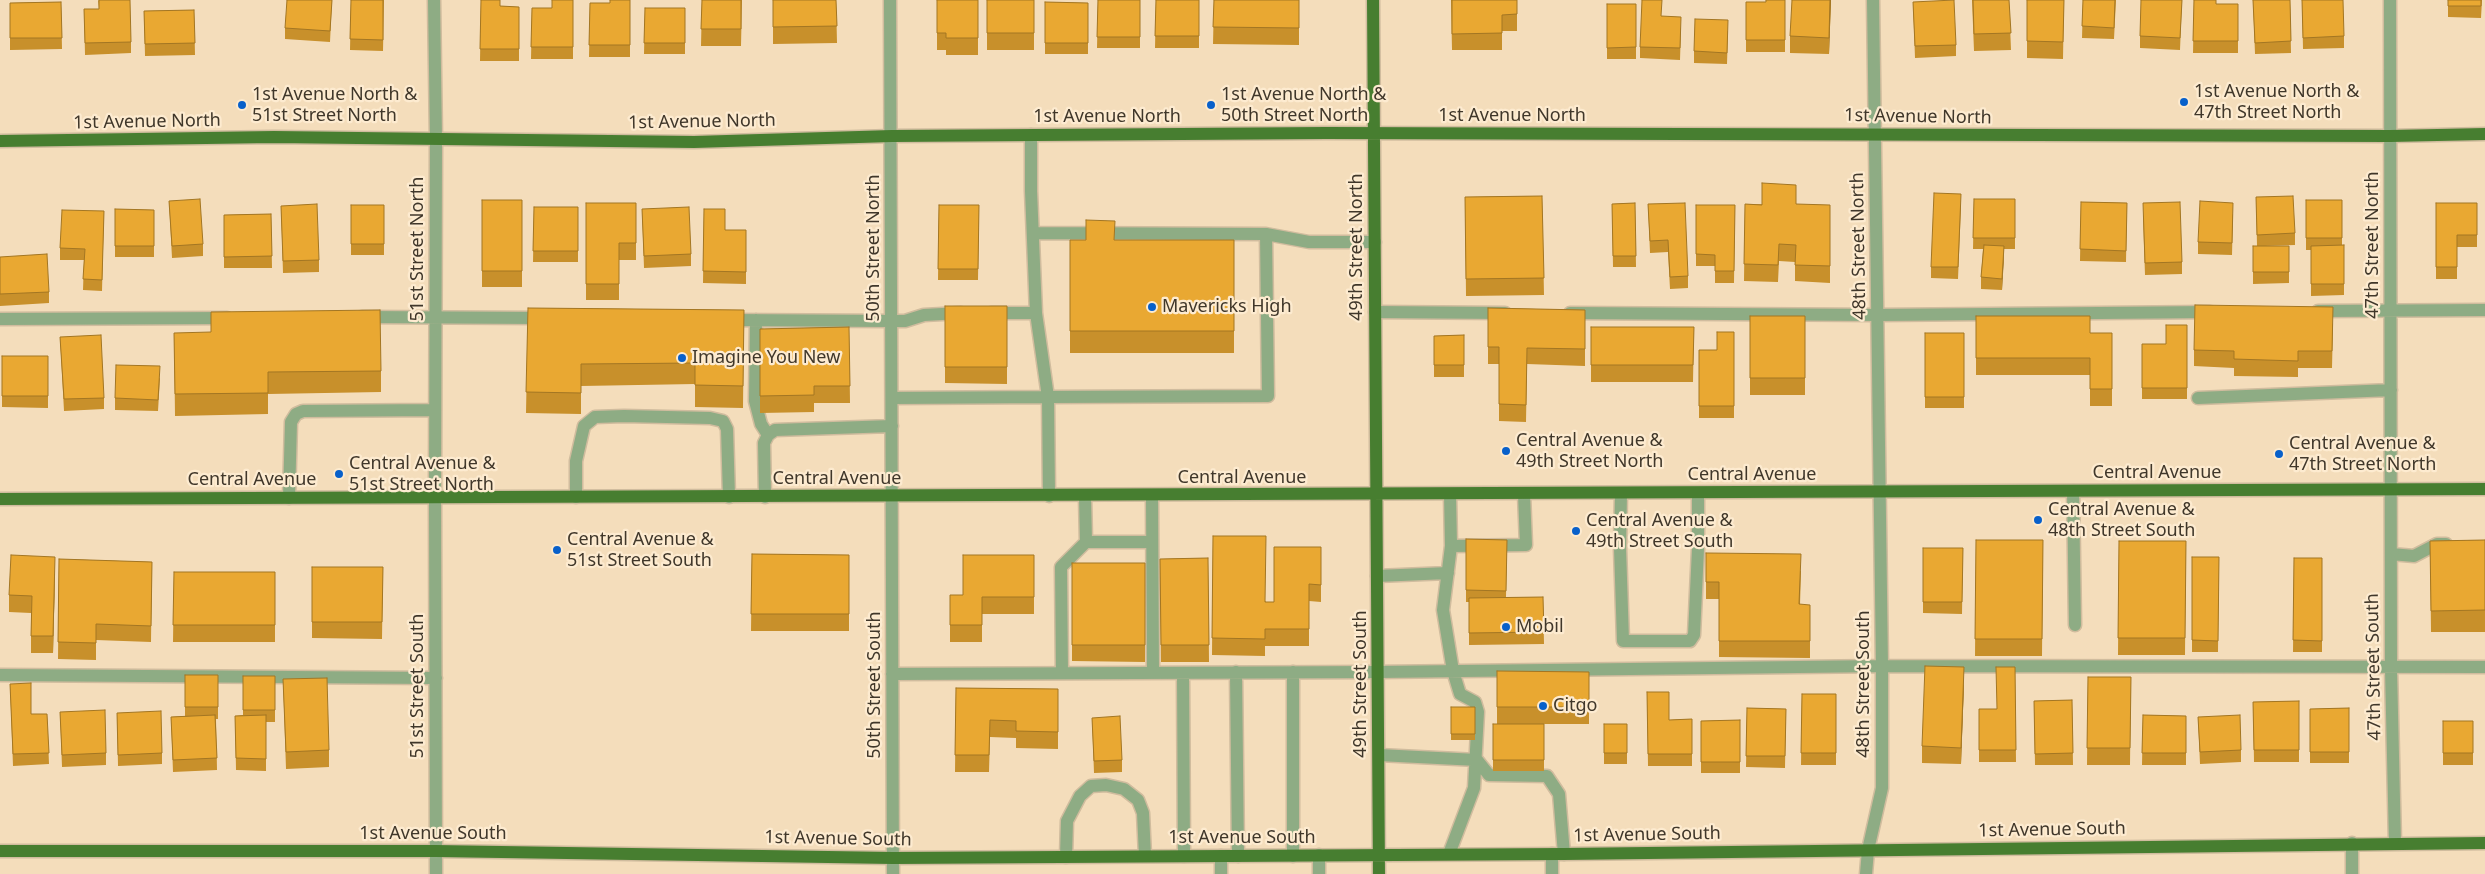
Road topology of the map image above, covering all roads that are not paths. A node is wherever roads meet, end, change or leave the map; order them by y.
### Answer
1 (434, 0) edge
2 (890, 0) edge
3 (1373, 0) edge
4 (1873, 0) edge
5 (2390, 0) edge
6 (1374, 133) junction
7 (1874, 134) junction
8 (2485, 134) edge
9 (1031, 135) junction
10 (892, 136) junction
11 (2390, 136) junction
12 (436, 139) junction
13 (0, 141) edge
14 (1033, 233) junction
15 (1266, 234) junction
16 (1375, 242) junction
17 (2391, 310) junction
18 (2485, 310) edge
19 (2302, 311) edge
20 (1375, 312) junction
21 (2223, 312) edge
22 (1036, 313) junction
23 (1513, 313) edge
24 (1553, 313) edge
25 (1878, 315) junction
26 (436, 317) junction
27 (238, 318) edge
28 (346, 318) edge
29 (552, 318) edge
30 (0, 319) edge
31 (717, 320) edge
32 (756, 320) junction
33 (892, 321) junction
34 (2391, 390) junction
35 (1048, 397) junction
36 (892, 398) junction
37 (2198, 398) dead end
38 (435, 410) junction
39 (892, 426) junction
40 (768, 434) junction
41 (2391, 490) junction
42 (2485, 490) edge
43 (2073, 491) junction
44 (1879, 492) junction
45 (1621, 493) junction
46 (1698, 493) junction
47 (1377, 494) junction
48 (1450, 494) junction
49 (1524, 494) junction
50 (729, 496) junction
51 (765, 496) junction
52 (892, 496) junction
53 (1049, 496) junction
54 (1085, 496) junction
55 (1152, 496) junction
56 (434, 497) junction
57 (576, 497) junction
58 (289, 498) junction
59 (0, 499) edge
60 (1086, 542) junction
61 (1152, 542) junction
62 (2456, 544) edge
63 (1451, 546) junction
64 (2391, 554) junction
65 (1448, 573) junction
66 (1377, 576) junction
67 (2075, 625) dead end
68 (1882, 666) junction
69 (2485, 667) edge
70 (2391, 669) junction
71 (1453, 671) junction
72 (1236, 672) junction
73 (1293, 672) junction
74 (1378, 672) junction
75 (1062, 673) junction
76 (1153, 673) junction
77 (1183, 673) junction
78 (892, 674) junction
79 (0, 675) edge
80 (436, 678) junction
81 (1378, 755) junction
82 (1477, 760) junction
83 (2352, 843) junction
84 (2395, 843) junction
85 (2485, 843) edge
86 (1868, 850) junction
87 (0, 851) edge
88 (436, 851) junction
89 (1449, 854) junction
90 (1558, 854) junction
91 (1319, 855) junction
92 (1379, 855) junction
93 (1145, 856) junction
94 (1184, 856) junction
95 (1221, 856) junction
96 (1238, 856) junction
97 (1294, 856) junction
98 (1066, 857) junction
99 (893, 858) junction
100 (436, 874) edge
101 (893, 874) edge
102 (1221, 874) edge
103 (1319, 874) edge
104 (1379, 874) edge
105 (1552, 874) edge
106 (1866, 874) edge
107 (2352, 874) edge

1 - 12 street, 51st Street North
2 - 10 street, 50th Street North
3 - 6 main road, 49th Street North
4 - 7 street, 48th Street North
5 - 11 street, 47th Street North
6 - 7 main road, 1st Avenue North
6 - 9 main road, 1st Avenue North
6 - 16 main road, 49th Street North
7 - 11 main road, 1st Avenue North
7 - 25 street, 48th Street North
8 - 11 main road, 1st Avenue North
9 - 10 main road, 1st Avenue North
9 - 14 street
10 - 12 main road, 1st Avenue North
10 - 33 street, 50th Street North
11 - 17 street, 47th Street North
12 - 13 main road, 1st Avenue North
12 - 26 street, 51st Street North
14 - 15 street
14 - 22 street
15 - 16 street
15 - 35 street
16 - 20 main road, 49th Street North
17 - 18 street
17 - 19 street
17 - 34 street, 47th Street North
20 - 23 street
20 - 47 main road, 49th Street North
21 - 25 street
22 - 33 street
22 - 35 street
24 - 25 street
25 - 44 street, 48th Street North
26 - 28 street
26 - 29 street
26 - 38 street, 51st Street North
27 - 30 street
31 - 32 street
32 - 33 street
32 - 40 street
33 - 36 street, 50th Street North
34 - 37 street
34 - 41 street, 47th Street North
35 - 36 street
35 - 53 street
36 - 39 street, 50th Street North
38 - 56 street, 51st Street North
38 - 58 street
39 - 40 street
39 - 52 street, 50th Street North
40 - 51 street
41 - 42 main road, Central Avenue
41 - 43 main road, Central Avenue
41 - 64 street, 47th Street South
43 - 44 main road, Central Avenue
43 - 67 street
44 - 46 main road, Central Avenue
44 - 68 street, 48th Street South
45 - 46 main road, Central Avenue
45 - 46 street
45 - 49 main road, Central Avenue
47 - 48 main road, Central Avenue
47 - 55 main road, Central Avenue
47 - 66 main road, 49th Street South
48 - 49 main road, Central Avenue
48 - 63 street
49 - 63 street
50 - 51 main road, Central Avenue
50 - 57 main road, Central Avenue
50 - 57 street
51 - 52 main road, Central Avenue
52 - 53 main road, Central Avenue
52 - 78 street, 50th Street South
53 - 54 main road, Central Avenue
54 - 55 main road, Central Avenue
54 - 60 street
55 - 61 street
56 - 57 main road, Central Avenue
56 - 58 main road, Central Avenue
56 - 80 street, 51st Street South
58 - 59 main road, Central Avenue
60 - 61 street
60 - 75 street
61 - 76 street
62 - 64 street
63 - 65 street
64 - 70 street, 47th Street South
65 - 66 street
65 - 71 street
66 - 74 main road, 49th Street South
68 - 70 street
68 - 71 street
68 - 86 street, 48th Street South
69 - 70 street
70 - 84 street, 47th Street South
71 - 74 street
71 - 82 street
72 - 73 street
72 - 77 street
72 - 96 street
73 - 74 street
73 - 97 street
74 - 81 main road, 49th Street South
75 - 76 street
75 - 78 street
76 - 77 street
77 - 94 street
78 - 99 street, 50th Street South
79 - 80 street
80 - 88 street, 51st Street South
81 - 82 street
81 - 92 main road, 49th Street South
82 - 89 street
82 - 90 street
83 - 84 main road, 1st Avenue South
83 - 86 main road, 1st Avenue South
83 - 107 street
84 - 85 main road, 1st Avenue South
86 - 90 main road, 1st Avenue South
86 - 106 street, 48th Street South
87 - 88 main road, 1st Avenue South
88 - 99 main road, 1st Avenue South
88 - 100 street, 51st Street South
89 - 90 main road, 1st Avenue South
89 - 92 main road, 1st Avenue South
90 - 105 street
91 - 92 main road, 1st Avenue South
91 - 97 main road, 1st Avenue South
91 - 103 street
92 - 104 main road, 49th Street South
93 - 94 main road, 1st Avenue South
93 - 98 main road, 1st Avenue South
93 - 98 street
94 - 95 main road, 1st Avenue South
95 - 96 main road, 1st Avenue South
95 - 102 street
96 - 97 main road, 1st Avenue South
98 - 99 main road, 1st Avenue South
99 - 101 street, 50th Street South

